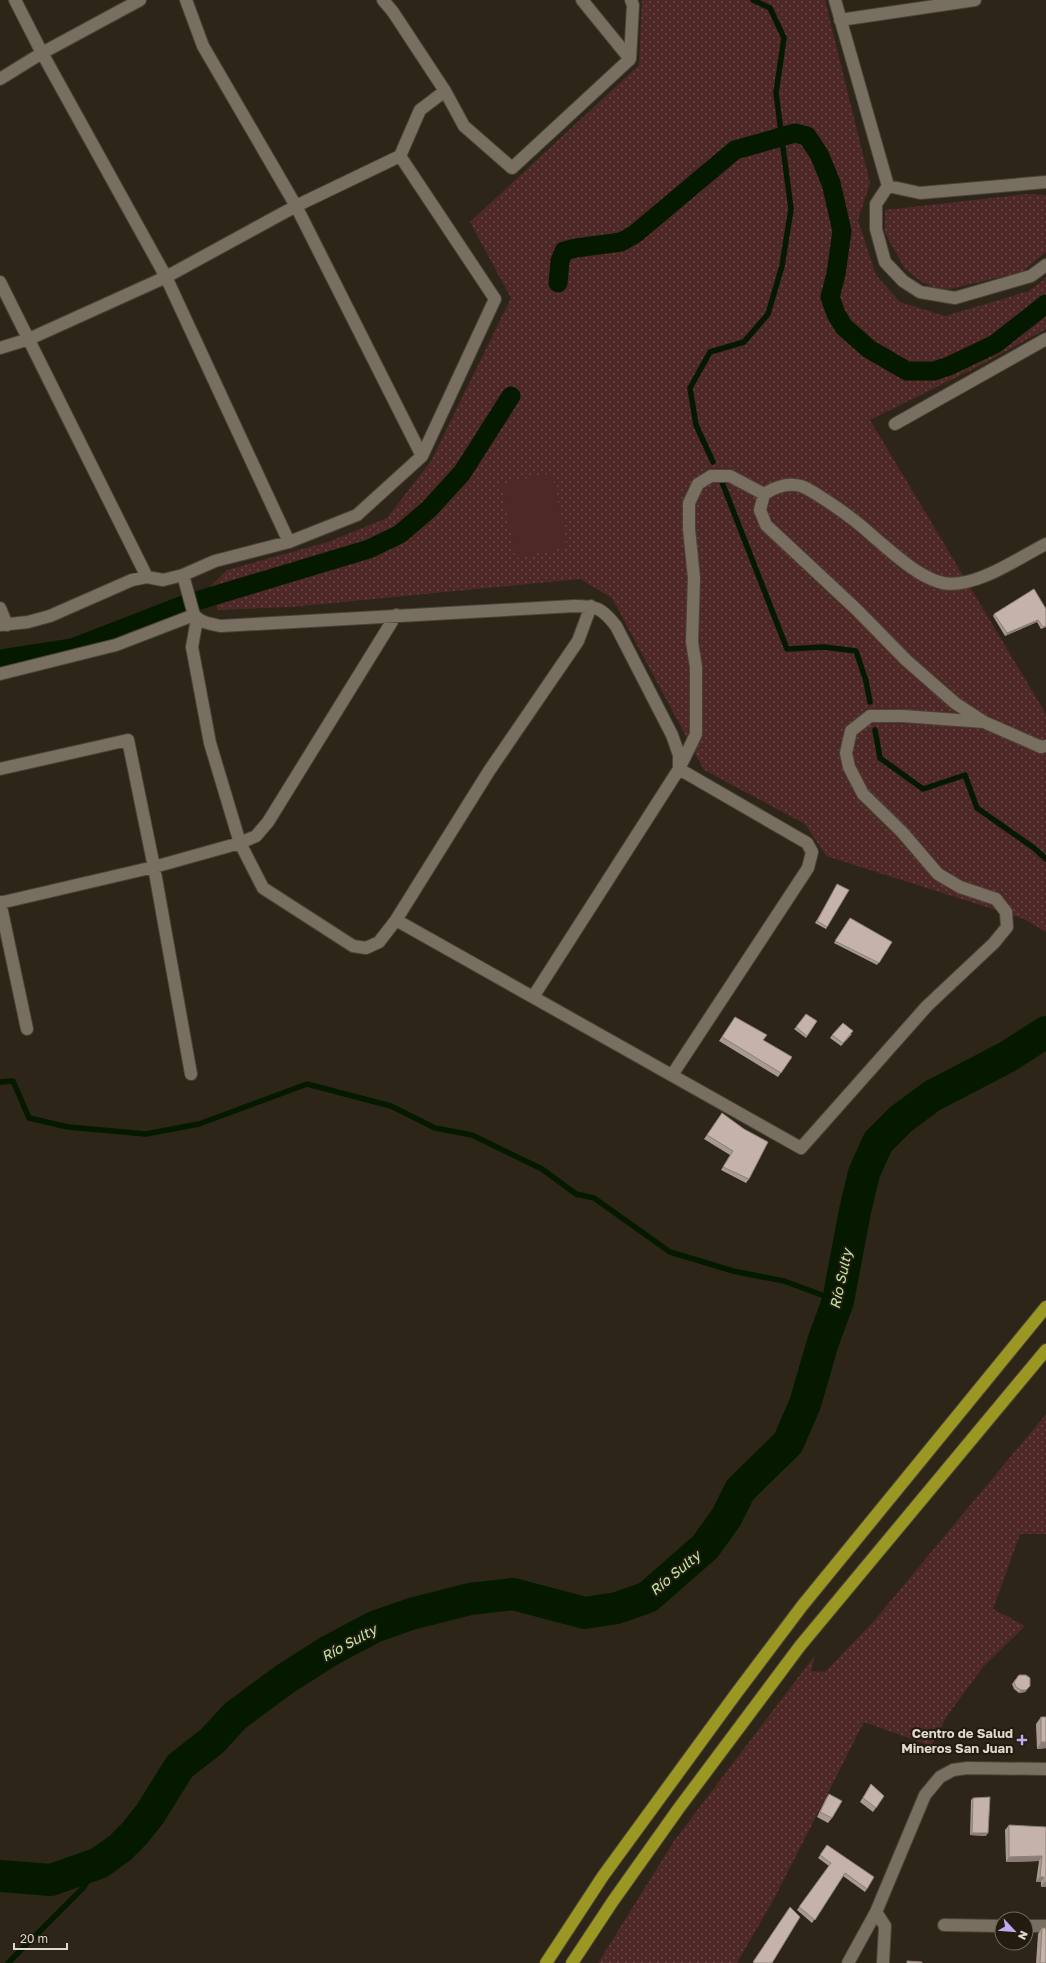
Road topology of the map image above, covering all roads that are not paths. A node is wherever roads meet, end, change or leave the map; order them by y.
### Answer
1 (15, 0) edge
2 (140, 0) edge
3 (186, 0) edge
4 (383, 0) edge
5 (582, 0) edge
6 (631, 0) edge
7 (835, 0) edge
8 (974, 0) edge
9 (840, 20) junction
10 (42, 53) junction
11 (630, 59) junction
12 (0, 79) edge
13 (445, 91) junction
14 (400, 156) junction
15 (1046, 182) edge
16 (888, 186) junction
17 (296, 206) junction
18 (1046, 265) edge
19 (166, 277) junction
20 (0, 282) edge
21 (29, 338) junction
22 (1046, 339) edge
23 (0, 348) edge
24 (895, 424) dead end
25 (422, 456) junction
26 (764, 494) junction
27 (289, 542) junction
28 (1046, 544) edge
29 (183, 575) junction
30 (147, 578) junction
31 (591, 606) junction
32 (0, 608) edge
33 (396, 615) junction
34 (196, 617) junction
35 (3, 625) edge
36 (0, 674) edge
37 (984, 722) junction
38 (1046, 746) edge
39 (0, 769) edge
40 (679, 769) junction
41 (240, 843) junction
42 (154, 867) junction
43 (0, 902) edge
44 (396, 920) junction
45 (533, 997) junction
46 (28, 1029) dead end
47 (191, 1074) dead end
48 (672, 1075) junction
49 (1046, 1307) edge
50 (1046, 1350) edge
51 (1046, 1769) edge
52 (876, 1912) junction
53 (944, 1925) dead end
54 (994, 1926) edge
55 (1034, 1926) edge
56 (1046, 1926) edge
57 (546, 1963) edge
58 (572, 1963) edge
59 (848, 1963) edge
60 (883, 1963) edge

1 - 10 street
2 - 10 street
3 - 17 street
4 - 13 street
5 - 11 street
6 - 11 street
7 - 9 street
8 - 9 street
9 - 16 street
10 - 12 street
10 - 19 street
11 - 13 street
13 - 14 street
14 - 17 street
14 - 25 street
15 - 16 street
16 - 18 street
17 - 19 street
17 - 25 street
19 - 21 street
19 - 27 street
20 - 21 street
21 - 23 street
21 - 30 street
22 - 24 street
25 - 27 street
26 - 28 street
26 - 37 street
26 - 40 street
27 - 29 street
29 - 30 street
29 - 34 street
30 - 35 street
31 - 33 street
31 - 40 street
31 - 44 street
32 - 35 street
33 - 34 street
33 - 41 street
34 - 36 street
34 - 41 street
37 - 38 street
37 - 48 street
39 - 42 street
40 - 45 street
40 - 48 street
41 - 42 street
41 - 44 street
42 - 43 street
42 - 47 street
43 - 46 street
44 - 45 street
45 - 48 street
49 - 57 highway
50 - 58 highway
51 - 52 street
52 - 59 street
52 - 60 street
53 - 54 street
55 - 56 street

